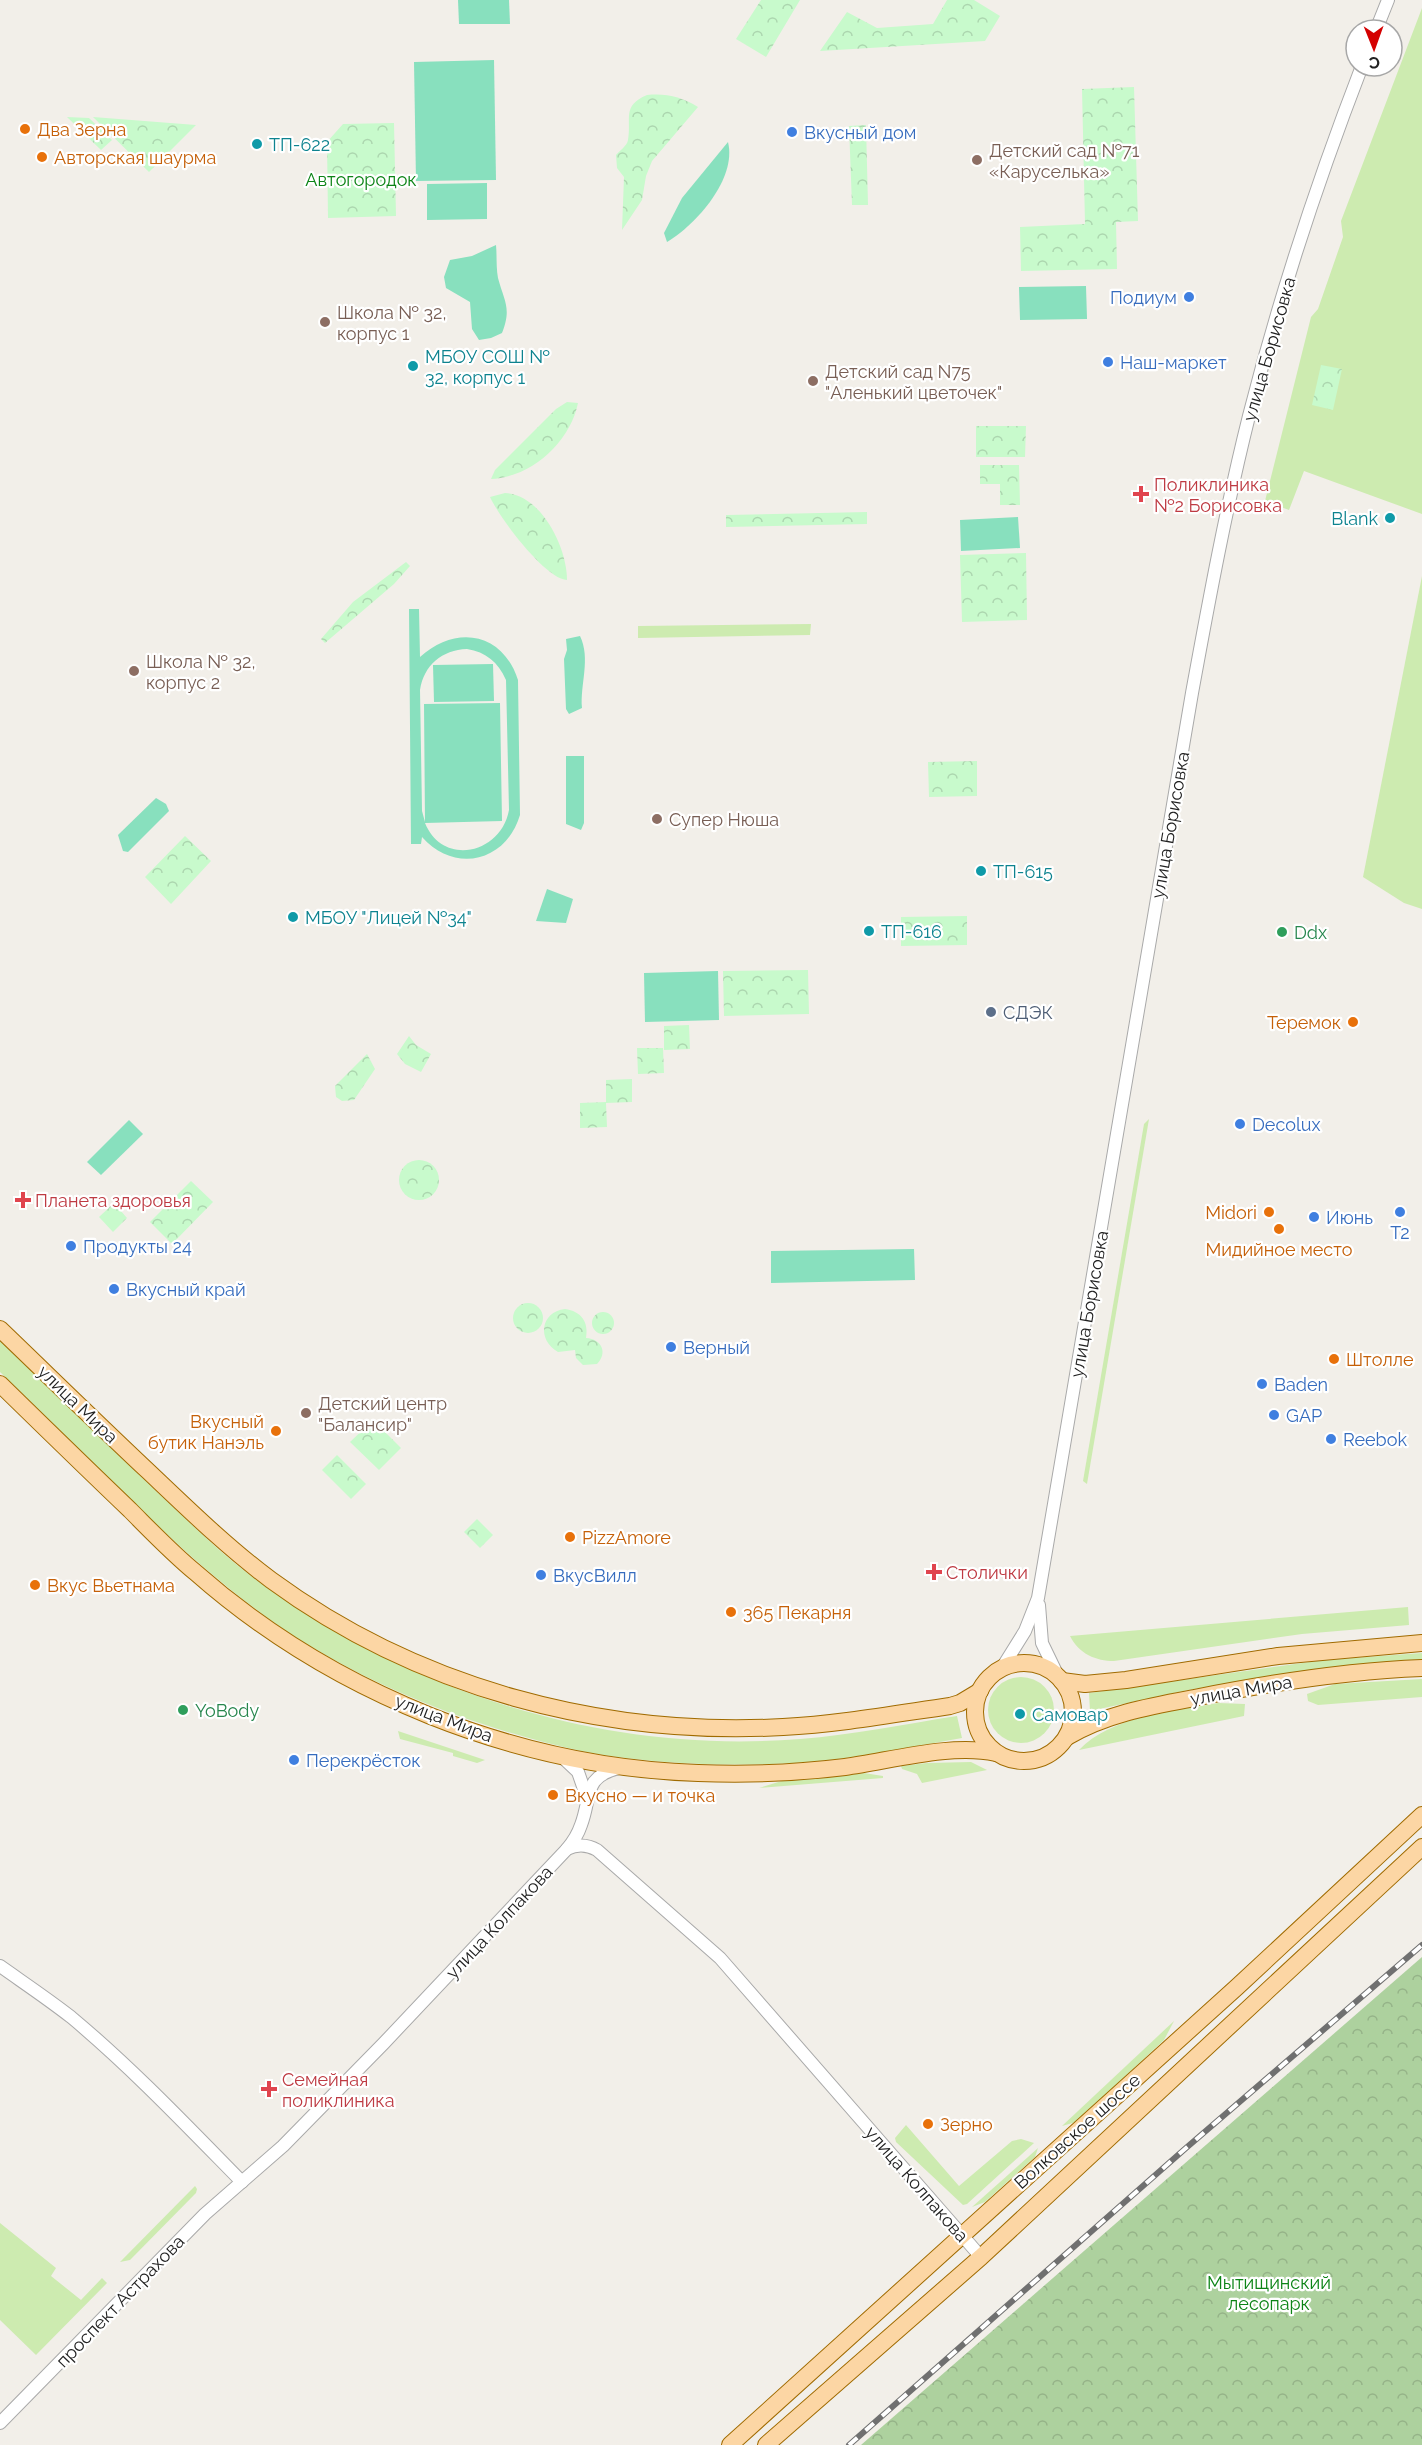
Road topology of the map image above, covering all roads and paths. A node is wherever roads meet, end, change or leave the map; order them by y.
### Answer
1 (1388, 0) edge
2 (1381, 18) edge
3 (1358, 78) edge
4 (0, 1329) edge
5 (0, 1384) edge
6 (1038, 1598) junction
7 (1422, 1643) edge
8 (1002, 1668) junction
9 (1422, 1668) edge
10 (1060, 1677) junction
11 (980, 1690) junction
12 (1066, 1737) junction
13 (996, 1753) junction
14 (557, 1754) junction
15 (627, 1767) junction
16 (587, 1796) junction
17 (1422, 1815) edge
18 (583, 1819) junction
19 (1422, 1847) edge
20 (567, 1850) junction
21 (597, 1850) junction
22 (0, 1966) edge
23 (242, 2182) junction
24 (961, 2235) junction
25 (981, 2258) junction
26 (0, 2423) edge
27 (730, 2445) edge
28 (766, 2445) edge

1 - 2 street
3 - 6 street, улица Борисовка
4 - 11 main road, улица Мира
5 - 14 main road, улица Мира
6 - 8 street, улица Борисовка
6 - 10 street, улица Борисовка
7 - 10 main road, улица Мира
8 - 10 main road
8 - 11 main road
9 - 12 main road, улица Мира
10 - 12 main road
11 - 13 main road
12 - 13 main road
13 - 15 main road, улица Мира
14 - 15 main road, улица Мира
14 - 16 street
15 - 16 street
16 - 18 street
17 - 24 main road, Волковское шоссе
18 - 20 street
18 - 21 street
19 - 25 main road, Волковское шоссе
20 - 21 street, улица Колпакова
20 - 23 street, улица Колпакова
21 - 24 street, улица Колпакова
22 - 23 street
23 - 26 street, проспект Астрахова
24 - 25 street, улица Колпакова
24 - 27 main road, Волковское шоссе
25 - 28 main road, Волковское шоссе

